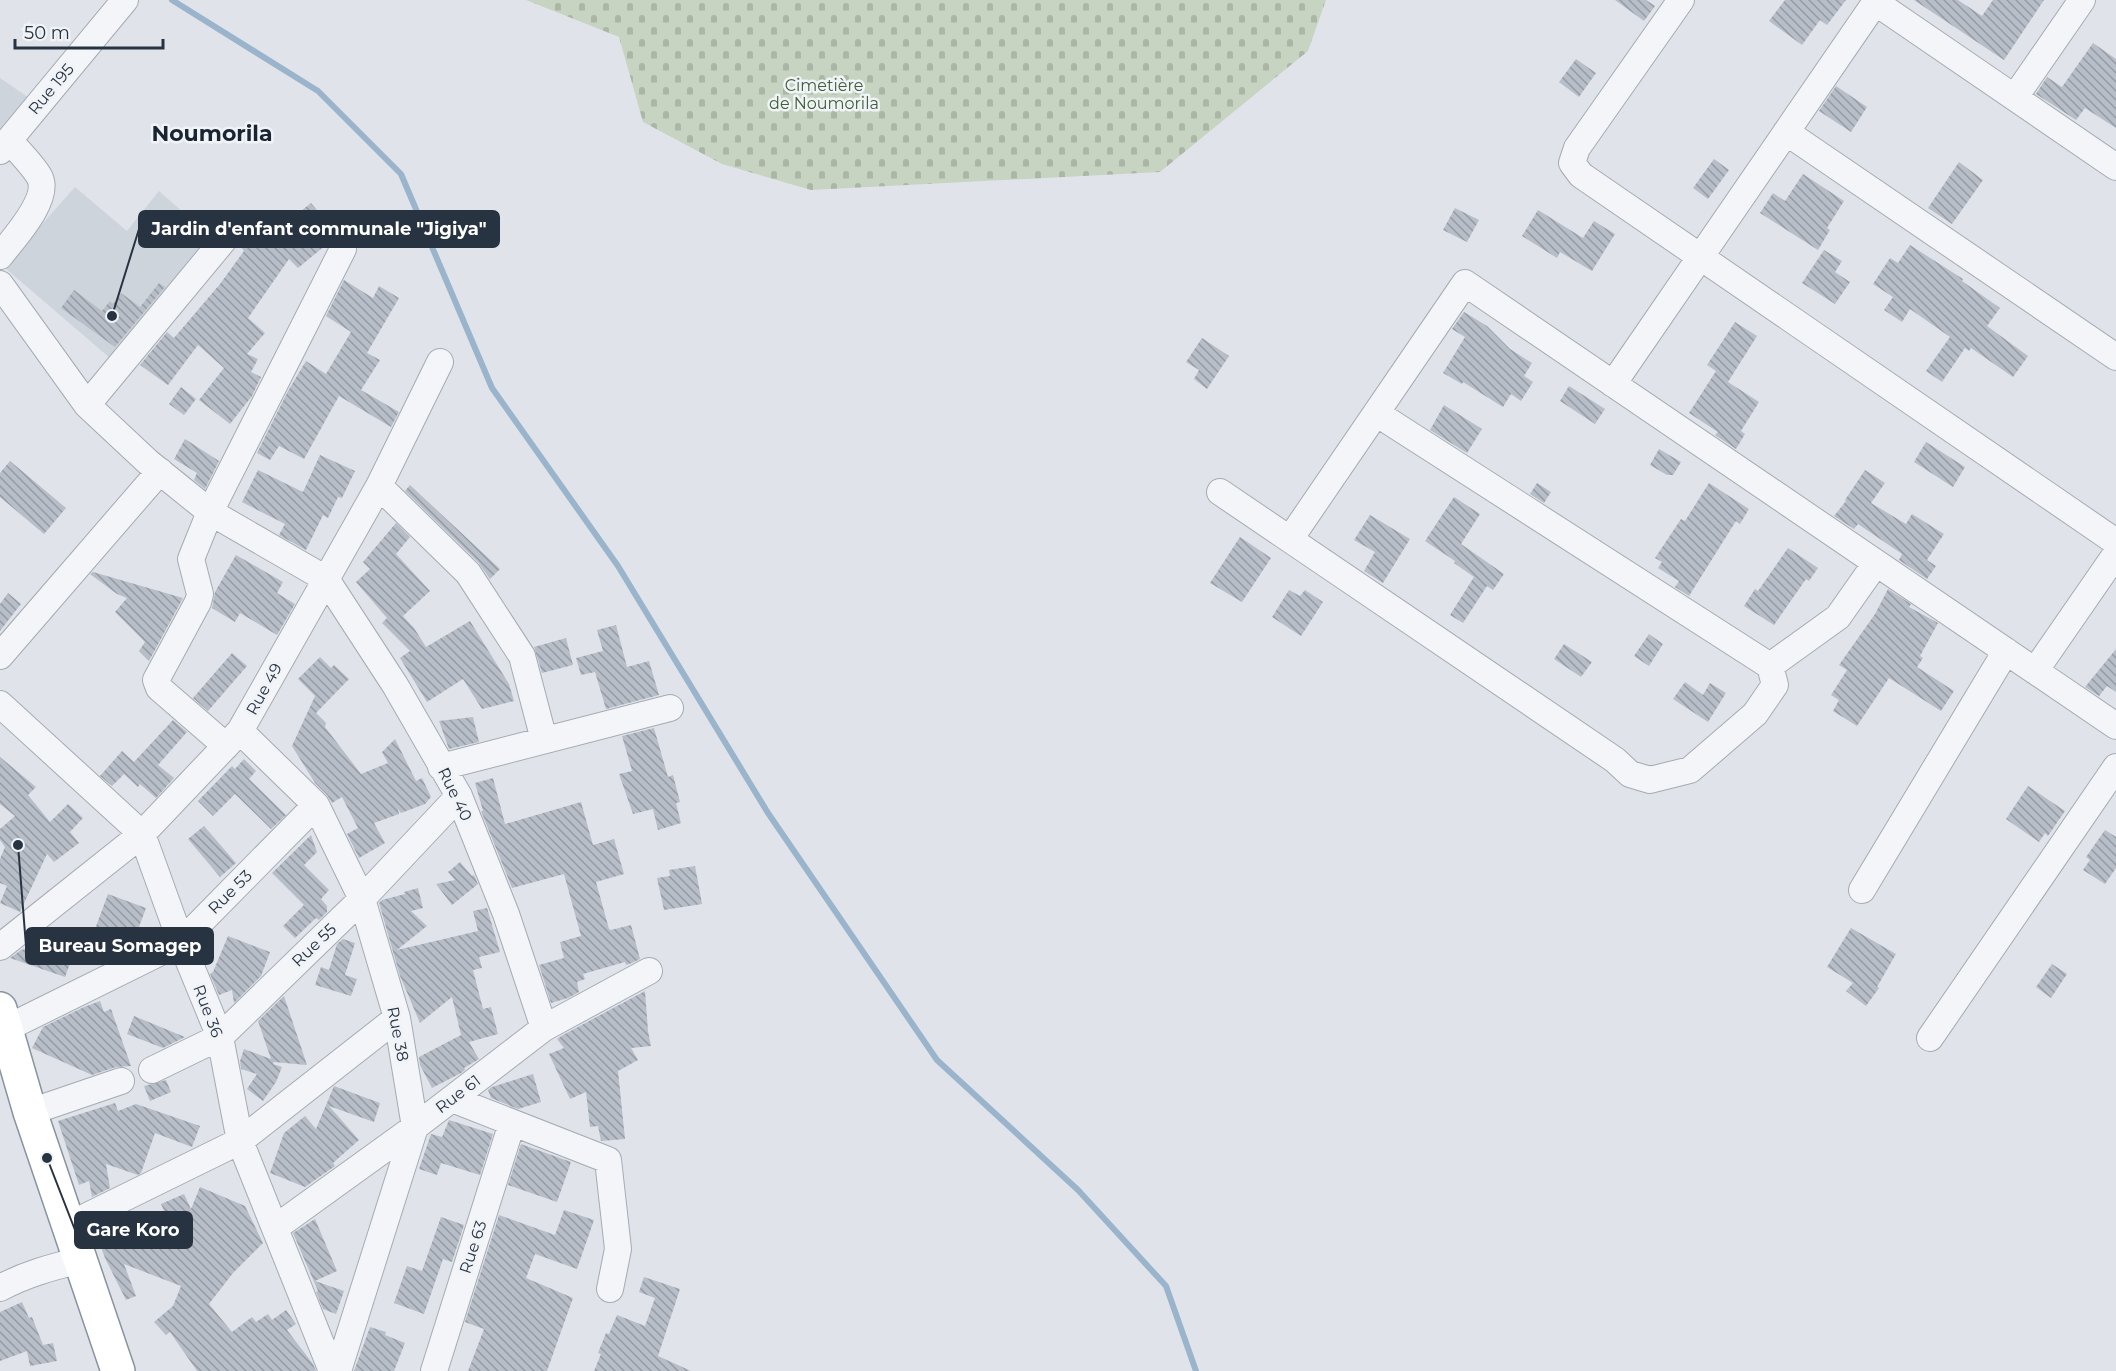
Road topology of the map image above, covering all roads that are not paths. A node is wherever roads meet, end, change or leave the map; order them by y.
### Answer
1 (125, 0) edge
2 (1681, 0) edge
3 (2082, 0) edge
4 (1876, 1) edge
5 (2015, 97) junction
6 (1786, 132) junction
7 (5, 145) edge
8 (2116, 167) edge
9 (232, 230) dead end
10 (343, 249) dead end
11 (0, 256) edge
12 (1700, 258) junction
13 (0, 284) edge
14 (2116, 357) edge
15 (440, 362) dead end
16 (1613, 384) junction
17 (87, 405) junction
18 (1376, 413) junction
19 (160, 471) junction
20 (379, 486) junction
21 (1220, 492) dead end
22 (210, 512) junction
23 (1290, 539) junction
24 (2116, 542) edge
25 (2116, 554) edge
26 (1876, 563) junction
27 (326, 579) junction
28 (2006, 651) junction
29 (0, 656) edge
30 (1770, 666) junction
31 (2035, 671) junction
32 (0, 704) edge
33 (670, 708) dead end
34 (2116, 726) edge
35 (233, 739) junction
36 (544, 740) junction
37 (441, 767) junction
38 (2116, 767) edge
39 (459, 796) junction
40 (316, 805) junction
41 (142, 834) junction
42 (1862, 890) dead end
43 (362, 898) junction
44 (181, 942) junction
45 (0, 947) edge
46 (649, 971) dead end
47 (397, 1018) junction
48 (544, 1028) junction
49 (220, 1037) junction
50 (1930, 1038) dead end
51 (4, 1039) edge
52 (152, 1070) dead end
53 (121, 1081) dead end
54 (452, 1099) junction
55 (30, 1112) junction
56 (512, 1123) junction
57 (415, 1127) junction
58 (240, 1141) junction
59 (69, 1226) junction
60 (275, 1228) junction
61 (81, 1260) junction
62 (0, 1288) edge
63 (610, 1290) dead end
64 (118, 1371) edge
65 (332, 1371) edge
66 (338, 1371) edge
67 (434, 1371) edge

1 - 7 street, Rue 195
2 - 12 street
3 - 5 street
4 - 5 street
4 - 6 street
5 - 8 street
6 - 12 street
6 - 14 street
7 - 11 street
9 - 17 street
10 - 22 street
12 - 16 street
12 - 24 street
13 - 17 street
15 - 20 street, Rue 49
16 - 18 street
16 - 26 street
17 - 19 street
18 - 23 street
18 - 30 street
19 - 22 street
19 - 29 street
20 - 27 street, Rue 49
20 - 36 street
21 - 23 street
22 - 27 street
22 - 35 street, Rue 38
23 - 30 street
25 - 31 street
26 - 28 street
26 - 30 street
27 - 35 street, Rue 49
27 - 37 street, Rue 40
28 - 31 street
28 - 42 street
31 - 34 street
32 - 41 street, Rue 36
33 - 36 street
35 - 40 street, Rue 38
35 - 41 street, Rue 49
36 - 37 street
37 - 39 street, Rue 40
38 - 50 street
39 - 43 street, Rue 55
39 - 48 street, Rue 40
40 - 43 street, Rue 38
40 - 44 street, Rue 53
41 - 44 street, Rue 36
41 - 45 street, Rue 49
43 - 47 street, Rue 38
43 - 49 street, Rue 55
44 - 49 street, Rue 36
44 - 51 street, Rue 53
46 - 48 street, Rue 61
47 - 57 street, Rue 38
47 - 58 street
48 - 54 street, Rue 61
49 - 52 street, Rue 55
49 - 58 street, Rue 36
51 - 55 highway
53 - 55 street
54 - 56 street
54 - 57 street, Rue 61
55 - 59 highway
56 - 63 street
56 - 67 street, Rue 63
57 - 60 street, Rue 61
57 - 66 street, Rue 38
58 - 59 street
58 - 60 street, Rue 36
59 - 61 highway
60 - 65 street, Rue 36
61 - 62 street
61 - 64 highway

